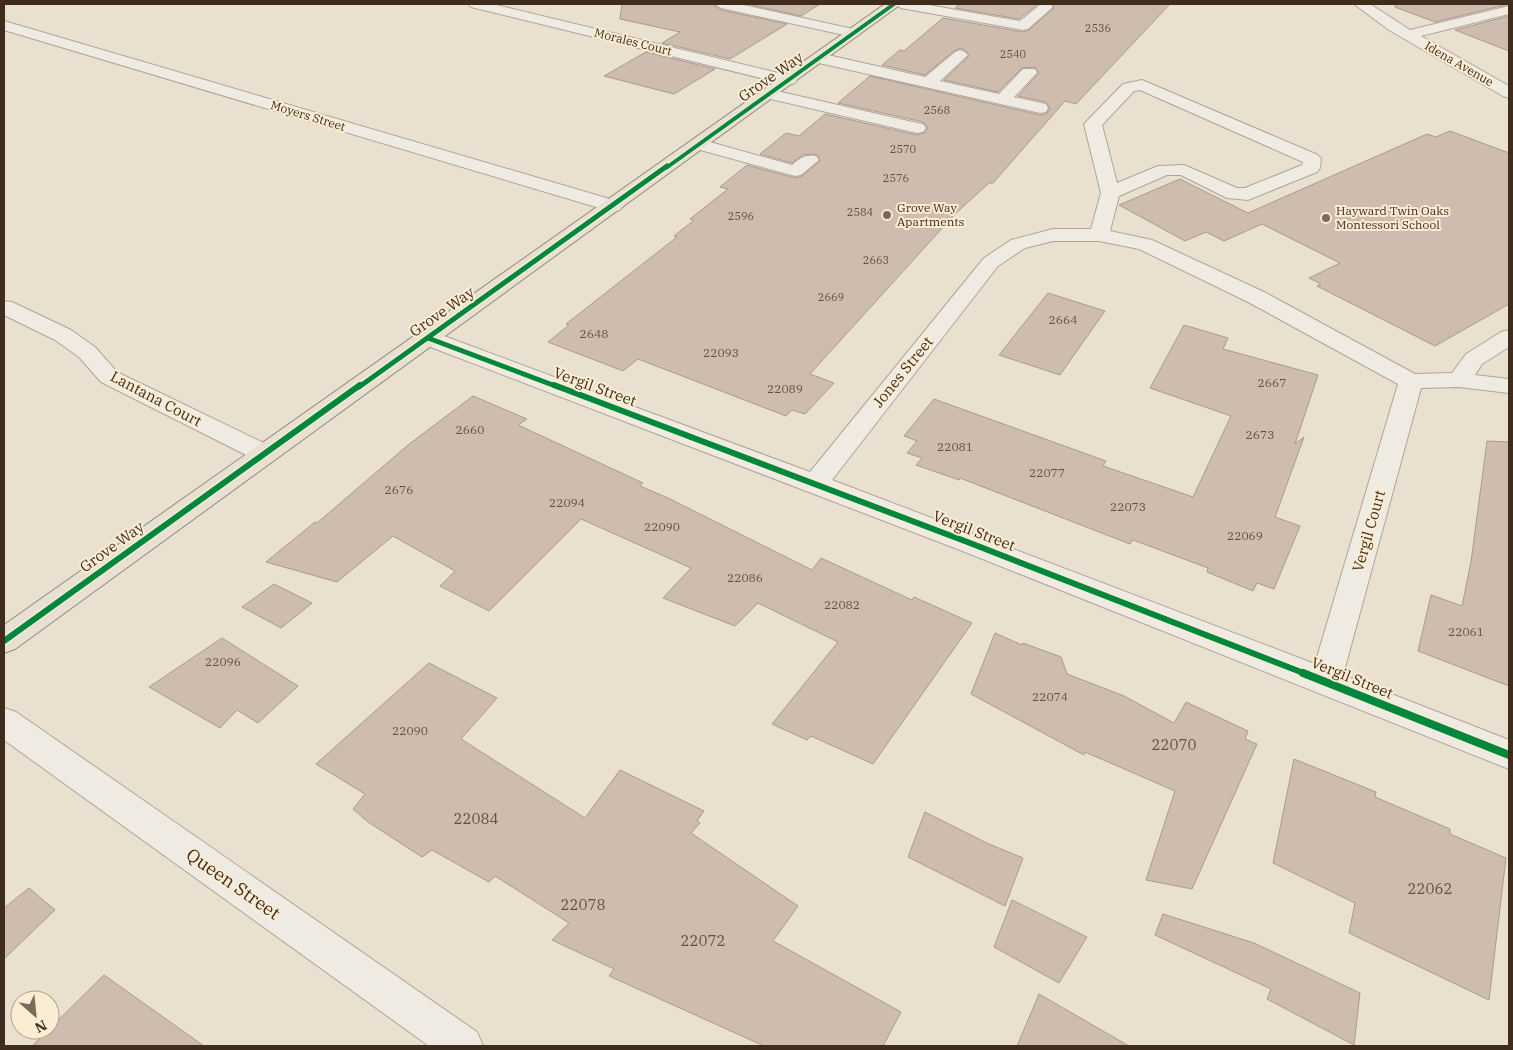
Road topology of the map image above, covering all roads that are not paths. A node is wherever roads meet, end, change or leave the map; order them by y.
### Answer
1 (476, 4) edge
2 (721, 4) edge
3 (894, 4) edge
4 (901, 4) edge
5 (1361, 4) edge
6 (1046, 7) dead end
7 (1509, 10) edge
8 (4, 25) edge
9 (853, 33) junction
10 (1410, 35) junction
11 (960, 55) dead end
12 (818, 58) junction
13 (1029, 72) dead end
14 (789, 80) junction
15 (928, 83) junction
16 (1509, 93) edge
17 (768, 94) junction
18 (1002, 100) junction
19 (1040, 108) dead end
20 (917, 128) dead end
21 (700, 144) junction
22 (810, 160) dead end
23 (1110, 193) junction
24 (613, 206) junction
25 (1099, 234) junction
26 (4, 307) edge
27 (1509, 337) edge
28 (428, 338) junction
29 (1459, 380) junction
30 (1411, 382) junction
31 (1509, 386) edge
32 (263, 453) junction
33 (815, 482) junction
34 (4, 640) edge
35 (1326, 681) junction
36 (4, 722) edge
37 (1509, 755) edge
38 (463, 1046) edge

1 - 14 street, Morales Court
2 - 9 street
3 - 9 main road, Grove Way
4 - 6 street
5 - 10 street, Idena Avenue
7 - 10 street
8 - 24 street, Moyers Street
9 - 12 main road, Grove Way
10 - 16 street, Idena Avenue
11 - 15 street
12 - 14 main road, Grove Way
12 - 15 street
13 - 18 street
14 - 17 main road, Grove Way
15 - 18 street
17 - 20 street
17 - 21 main road, Grove Way
18 - 19 street
21 - 22 street
21 - 24 main road, Grove Way
23 - 23 street
23 - 25 street
24 - 28 main road, Grove Way
25 - 30 street, Jones Street
25 - 33 street, Jones Street
26 - 32 street, Lantana Court
27 - 29 street
28 - 32 main road, Grove Way
28 - 33 street, Vergil Street
29 - 30 street
29 - 31 street
30 - 35 street, Vergil Court
32 - 34 main road, Grove Way
33 - 35 street, Vergil Street
35 - 37 street, Vergil Street
36 - 38 street, Queen Street

